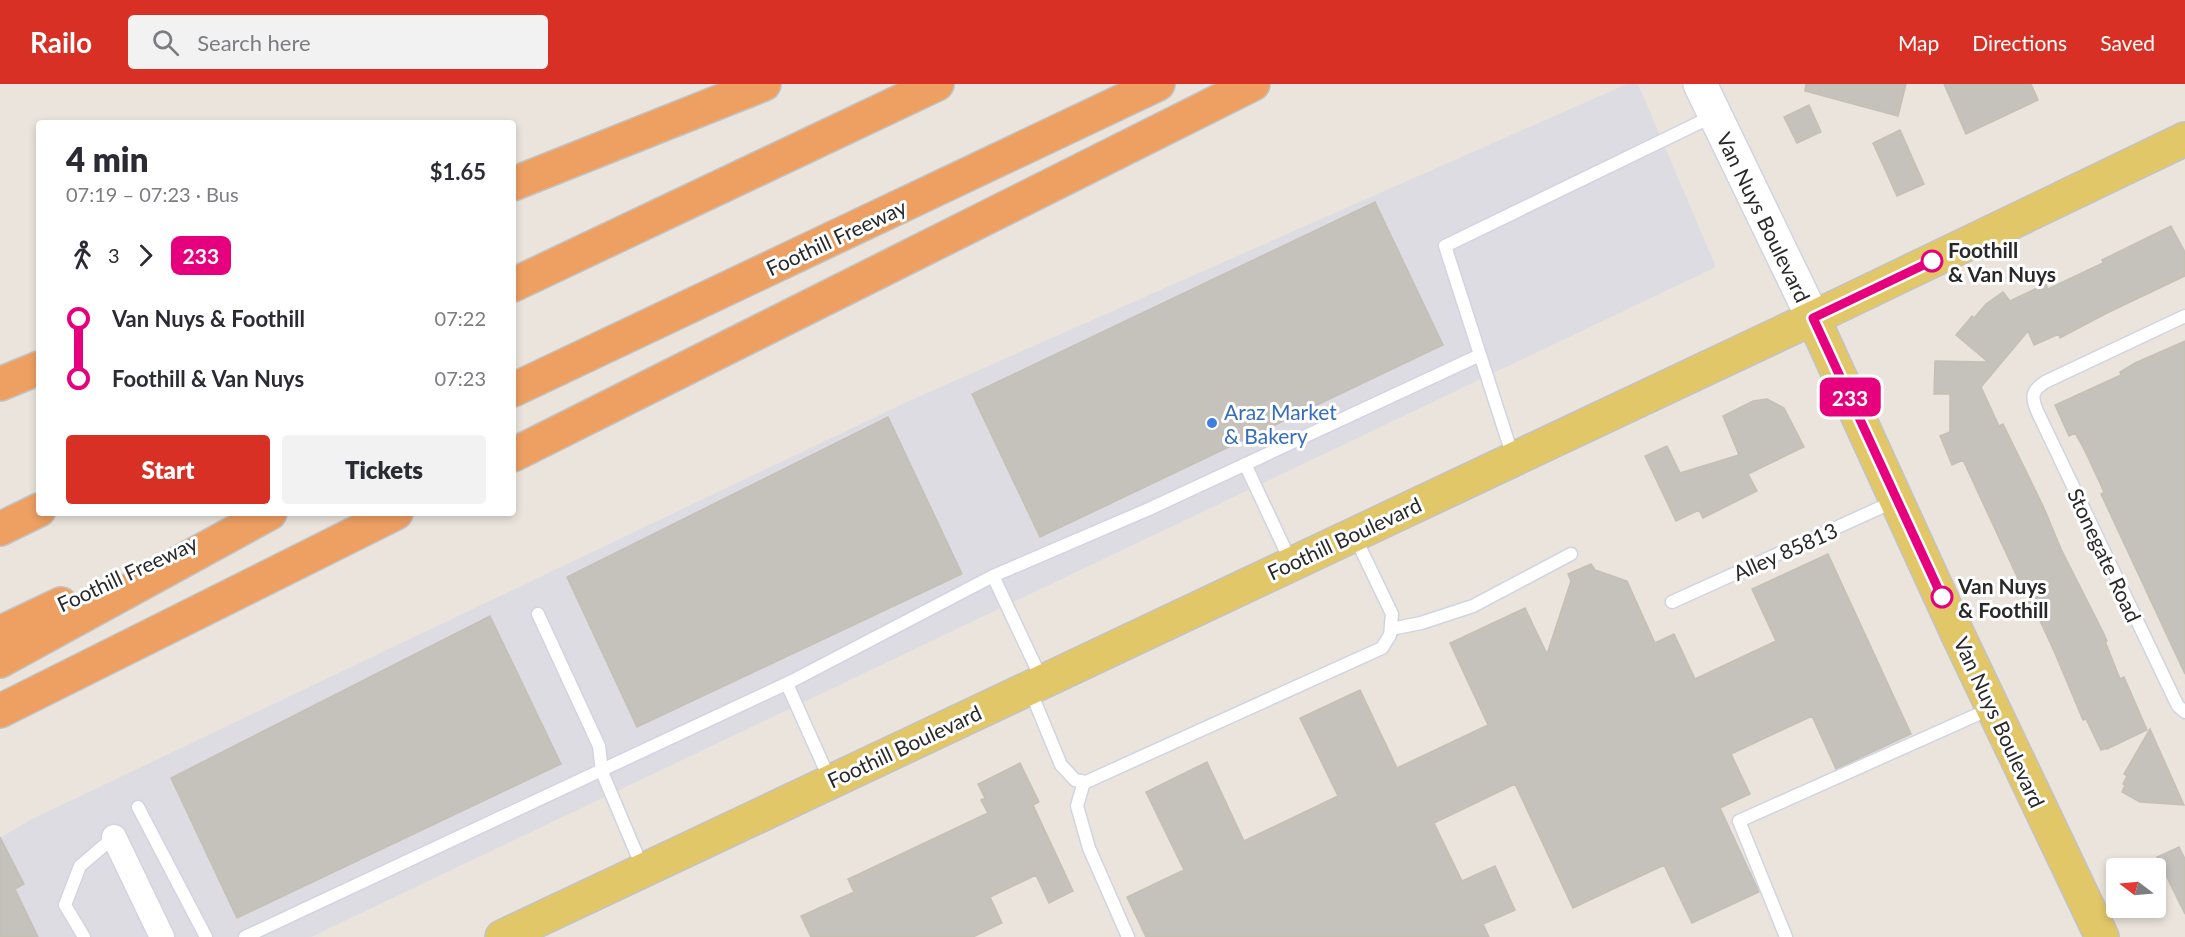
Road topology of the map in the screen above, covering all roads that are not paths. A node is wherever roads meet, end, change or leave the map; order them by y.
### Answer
1 (764, 84) edge
2 (937, 84) edge
3 (1158, 84) edge
4 (1253, 84) edge
5 (1700, 84) edge
6 (1714, 116) junction
7 (2185, 139) edge
8 (516, 183) edge
9 (516, 284) edge
10 (2185, 316) edge
11 (1813, 318) junction
12 (1480, 355) junction
13 (36, 369) edge
14 (0, 384) edge
15 (516, 389) edge
16 (516, 452) edge
17 (1514, 458) junction
18 (1245, 464) junction
19 (1898, 500) junction
20 (36, 511) edge
21 (248, 516) edge
22 (265, 516) edge
23 (390, 516) edge
24 (0, 529) edge
25 (1353, 534) junction
26 (1571, 554) dead end
27 (1292, 563) junction
28 (993, 576) junction
29 (1672, 602) dead end
30 (538, 614) dead end
31 (1391, 629) junction
32 (0, 633) edge
33 (0, 661) edge
34 (787, 684) junction
35 (1036, 684) junction
36 (1993, 708) junction
37 (0, 711) edge
38 (2185, 712) edge
39 (602, 772) junction
40 (831, 781) junction
41 (1084, 782) junction
42 (138, 807) dead end
43 (114, 837) joint
44 (644, 870) junction
45 (84, 937) edge
46 (162, 937) edge
47 (206, 937) edge
48 (245, 937) edge
49 (502, 937) edge
50 (1128, 937) edge
51 (1786, 937) edge
52 (2102, 937) edge

1 - 8 highway
2 - 9 highway
3 - 15 highway, Foothill Freeway
4 - 16 highway
5 - 6 street, Van Nuys Boulevard
6 - 11 street, Van Nuys Boulevard
6 - 12 lane
7 - 11 main road, Foothill Boulevard
10 - 38 lane, Stonegate Road
11 - 17 main road, Foothill Boulevard
11 - 19 main road, Van Nuys Boulevard
12 - 17 lane
12 - 18 lane
13 - 14 highway
17 - 25 main road, Foothill Boulevard
18 - 27 lane
18 - 28 lane
19 - 29 lane, Alley 85813
19 - 36 main road, Van Nuys Boulevard
20 - 24 highway
21 - 32 highway, Foothill Freeway
22 - 33 highway
23 - 37 highway
25 - 27 main road, Foothill Boulevard
25 - 31 lane
26 - 31 lane
27 - 35 main road, Foothill Boulevard
28 - 34 lane
28 - 35 lane
30 - 39 lane
31 - 41 lane
34 - 39 lane
34 - 40 lane
35 - 40 main road, Foothill Boulevard
35 - 41 lane
36 - 51 lane
36 - 52 main road, Van Nuys Boulevard
39 - 44 lane
39 - 48 lane
40 - 44 main road, Foothill Boulevard
41 - 50 lane
42 - 47 lane
43 - 45 lane
43 - 46 street
44 - 49 main road, Foothill Boulevard

